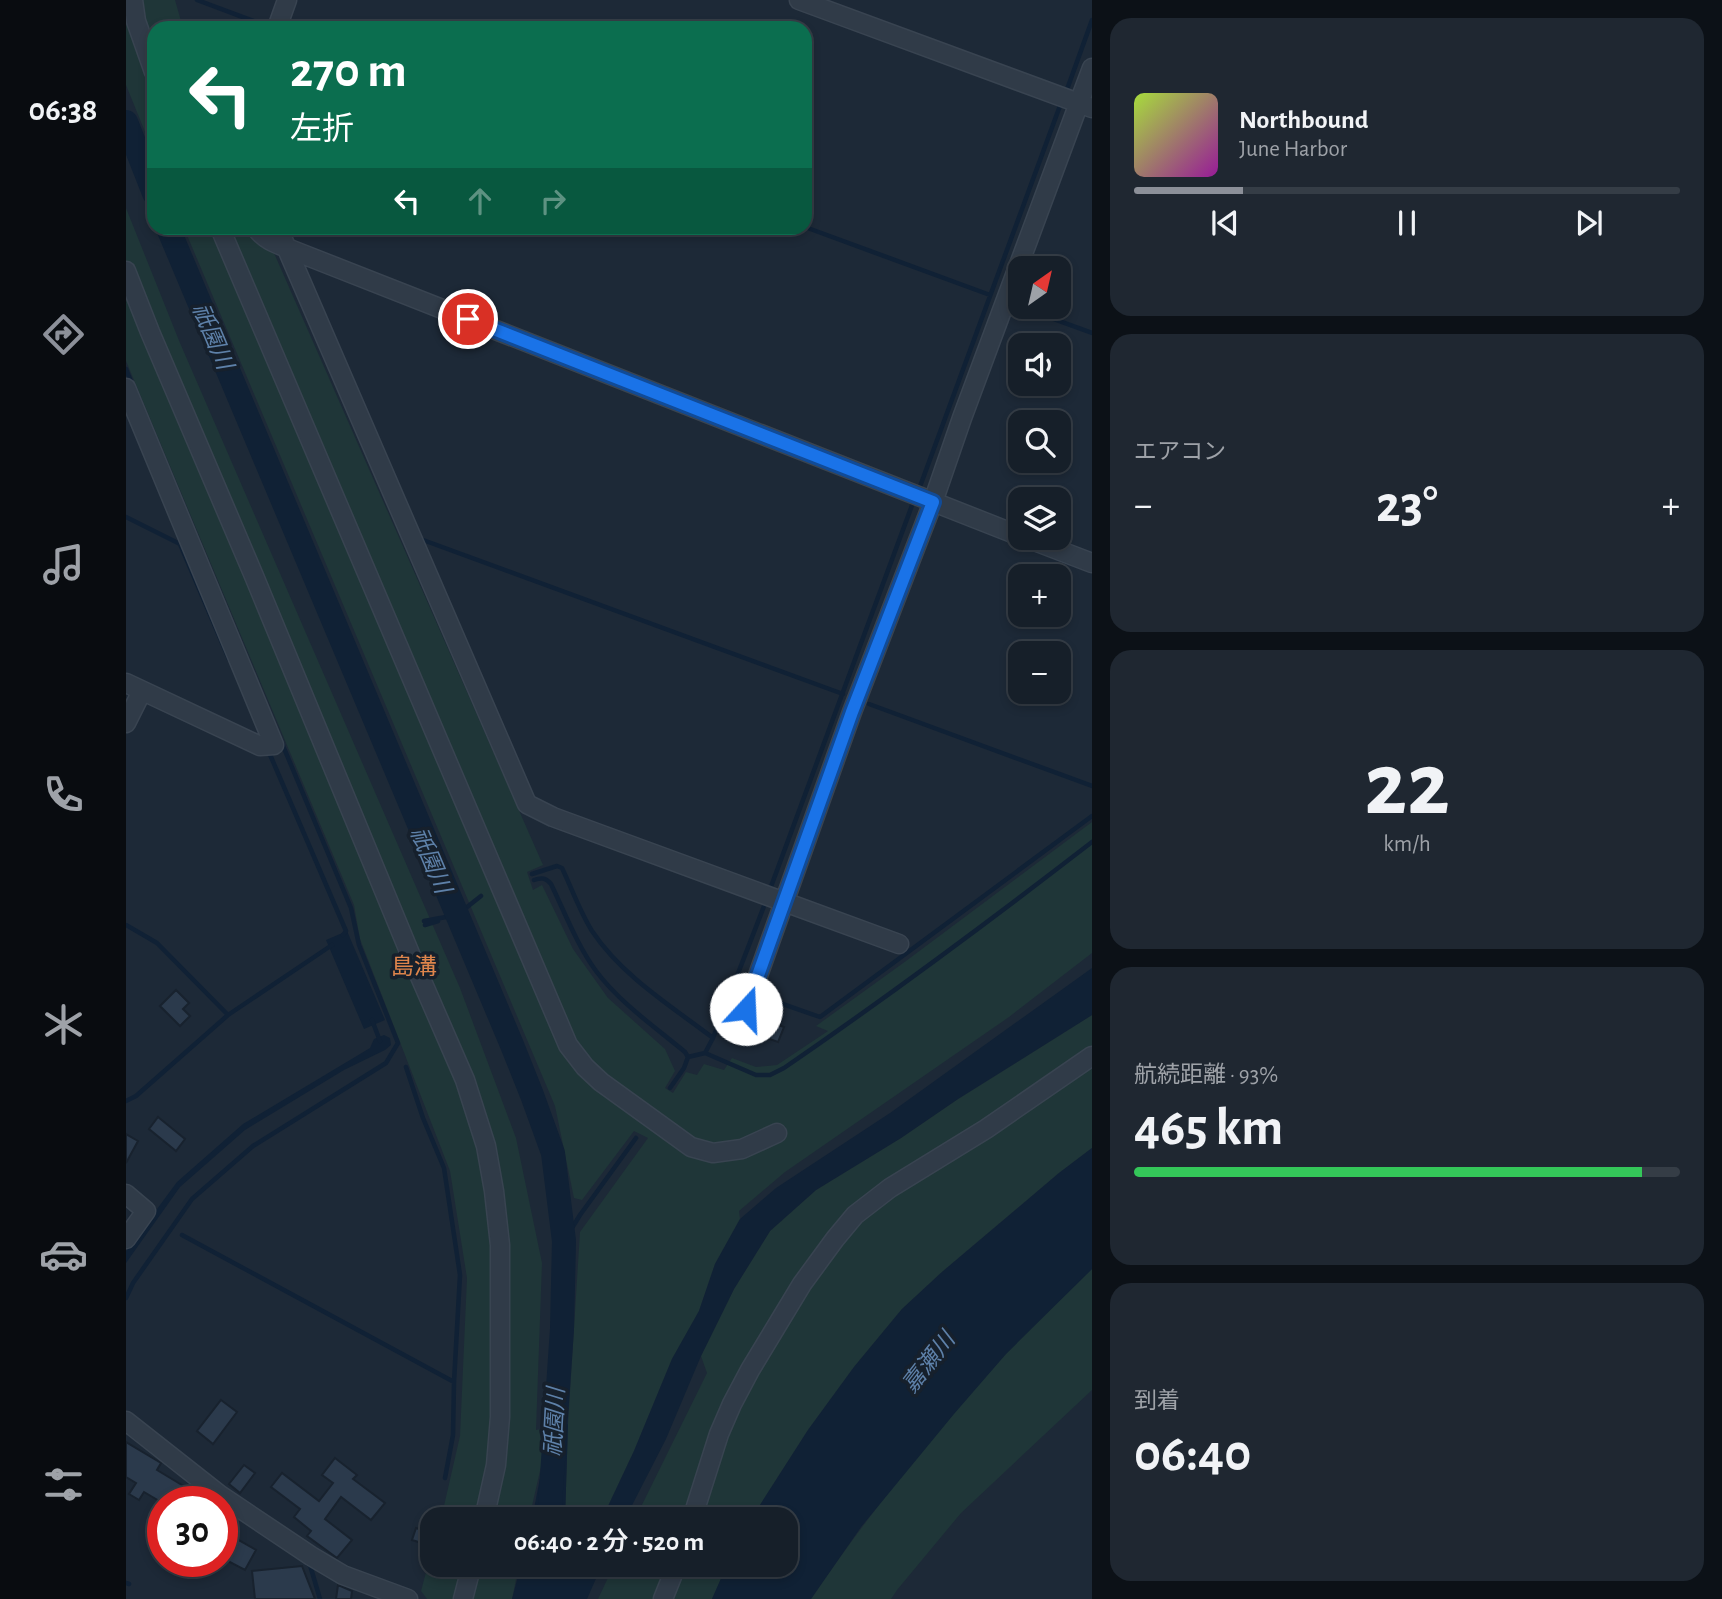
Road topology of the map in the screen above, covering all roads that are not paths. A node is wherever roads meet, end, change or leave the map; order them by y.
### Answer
1 (133, 0) edge
2 (287, 0) edge
3 (799, 0) edge
4 (279, 21) edge
5 (147, 52) edge
6 (1092, 68) edge
7 (1086, 105) edge
8 (223, 235) edge
9 (261, 235) edge
10 (281, 235) edge
11 (286, 248) junction
12 (126, 271) edge
13 (126, 388) edge
14 (933, 502) junction
15 (1008, 531) edge
16 (1057, 550) edge
17 (1092, 563) edge
18 (134, 687) edge
19 (126, 723) edge
20 (783, 900) junction
21 (899, 944) dead end
22 (746, 1009) dead end
23 (1092, 1056) edge
24 (777, 1133) dead end
25 (126, 1194) edge
26 (126, 1239) edge
27 (126, 1421) edge
28 (487, 1507) edge
29 (696, 1507) edge
30 (469, 1577) edge
31 (672, 1577) edge
32 (408, 1599) edge
33 (463, 1599) edge
34 (663, 1599) edge

1 - 5 street
2 - 4 street
3 - 7 street
6 - 7 street
7 - 14 street
8 - 24 street
9 - 11 street
10 - 11 street
11 - 14 street
11 - 20 street
12 - 28 street
13 - 18 street
14 - 15 street
14 - 20 street
16 - 17 street
18 - 19 street
20 - 21 street
20 - 22 street
23 - 29 street
25 - 26 street
27 - 32 street
30 - 33 street
31 - 34 street

